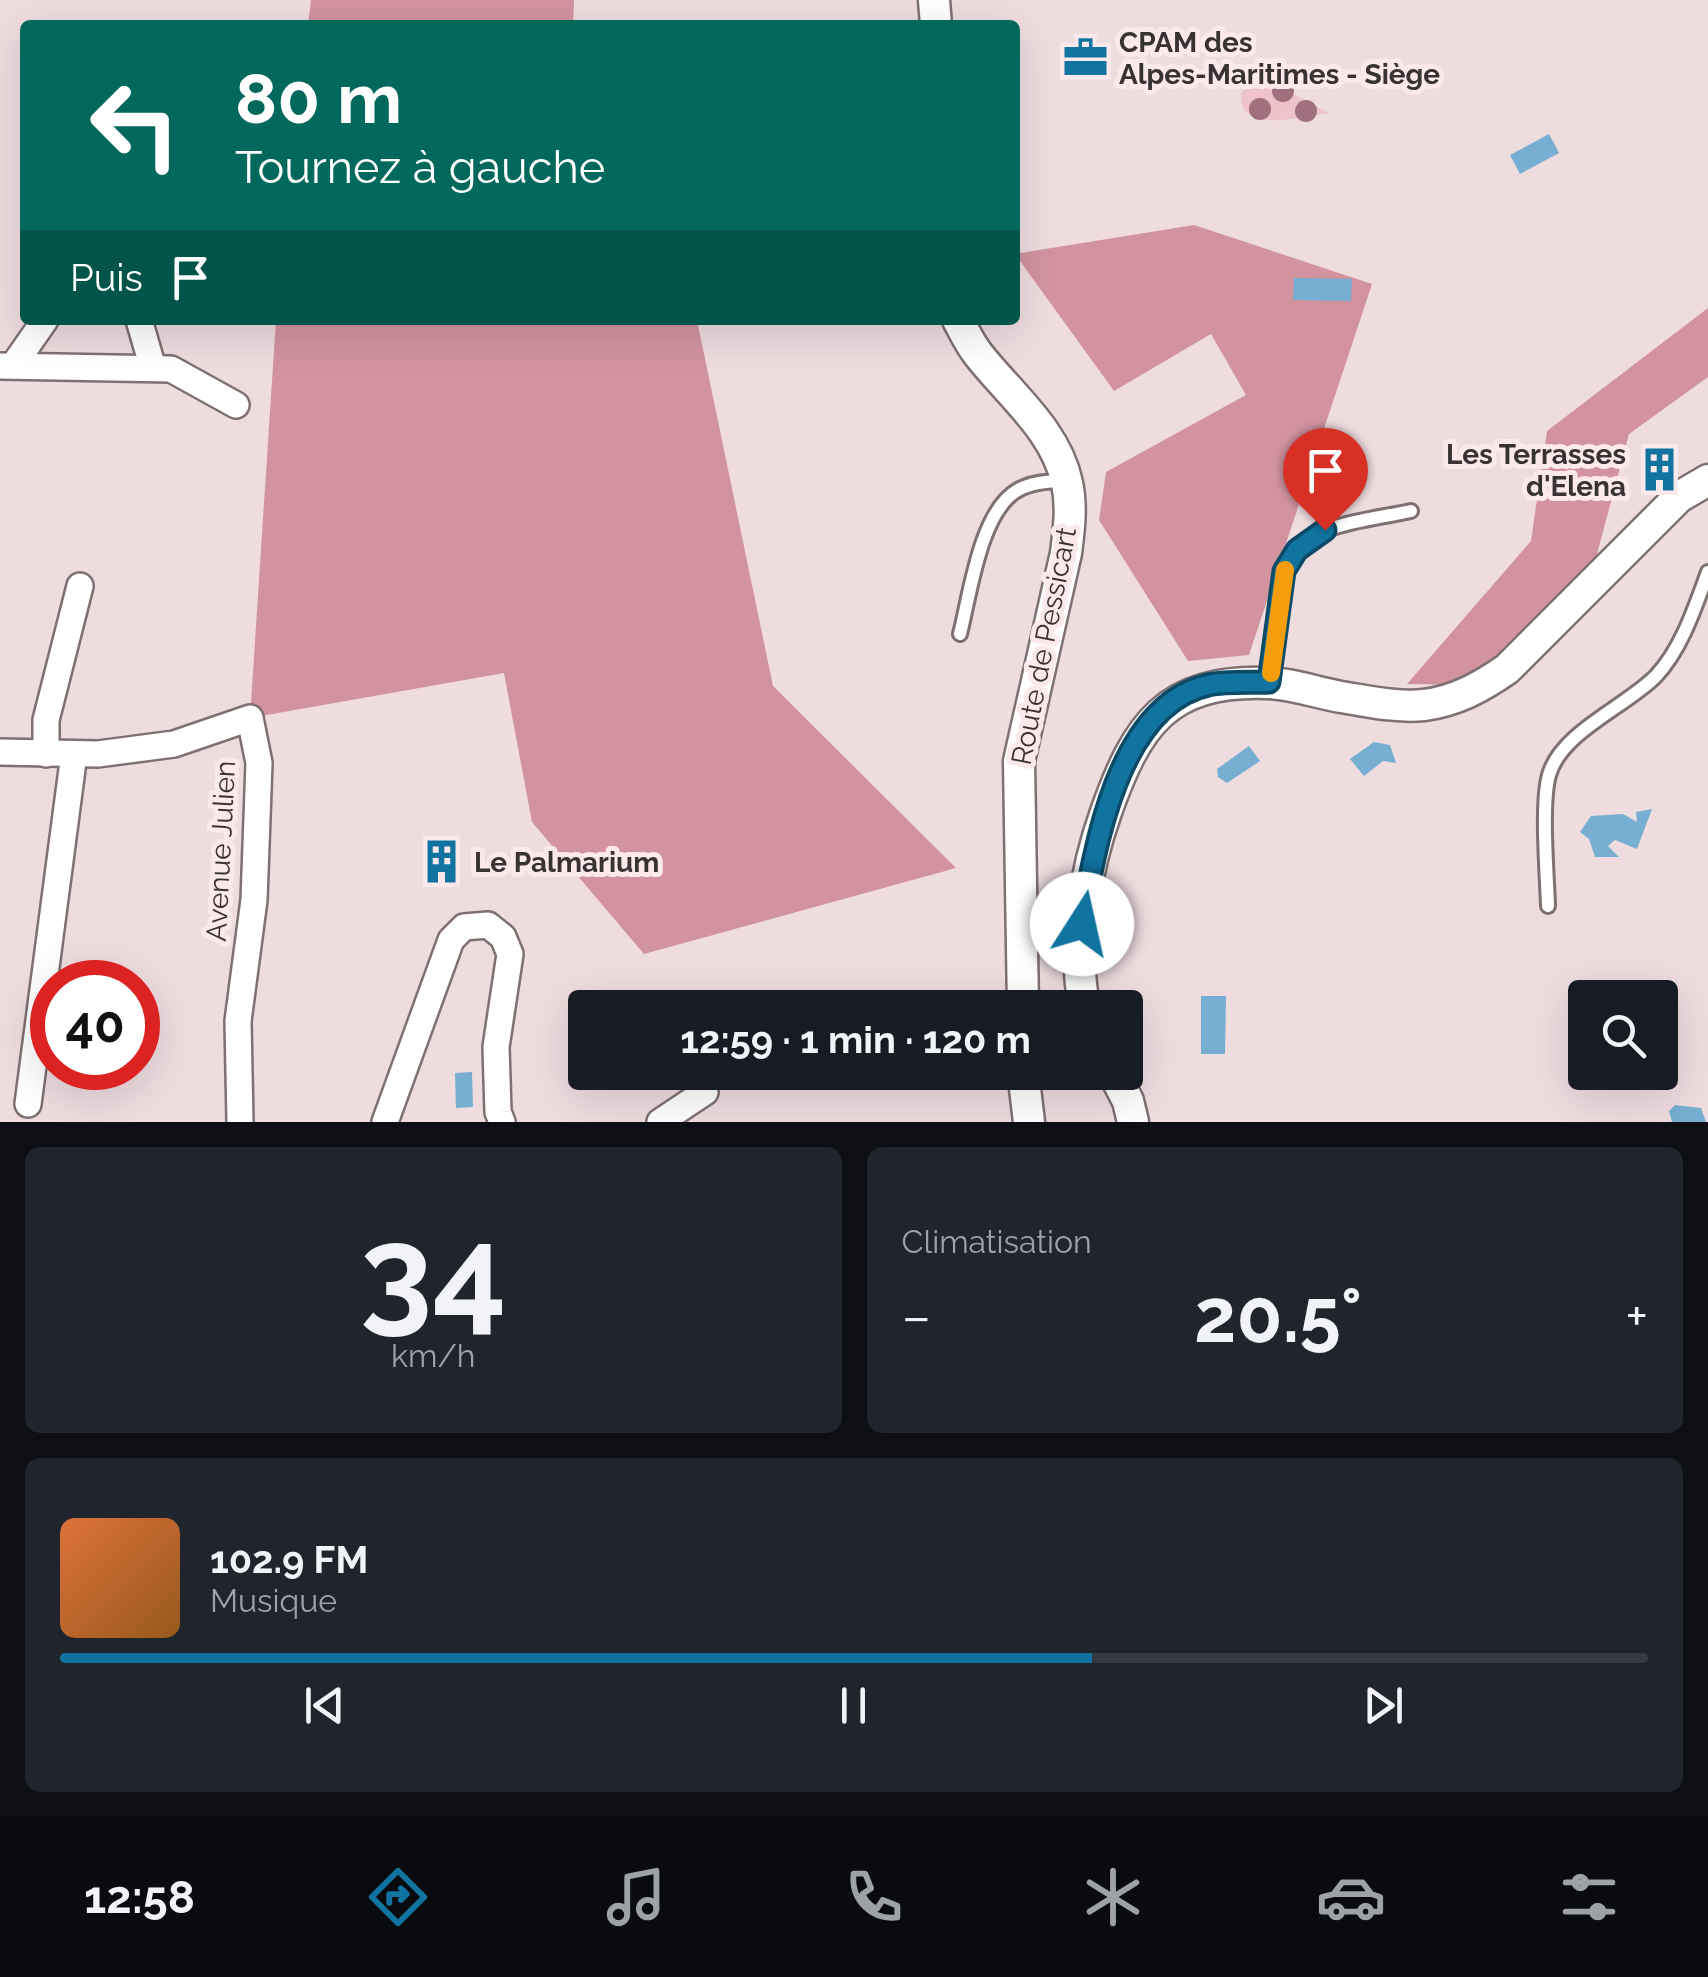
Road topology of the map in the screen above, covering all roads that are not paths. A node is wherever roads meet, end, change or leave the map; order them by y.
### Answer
1 (41, 325) edge
2 (140, 325) edge
3 (961, 325) edge
4 (6, 366) edge
5 (153, 368) junction
6 (236, 405) dead end
7 (1708, 480) edge
8 (1067, 481) junction
9 (1411, 511) dead end
10 (1708, 572) edge
11 (80, 586) dead end
12 (960, 634) dead end
13 (1269, 682) junction
14 (0, 752) edge
15 (46, 754) junction
16 (74, 754) junction
17 (1548, 906) dead end
18 (1024, 990) edge
19 (1082, 990) edge
20 (1025, 1090) edge
21 (1122, 1090) edge
22 (705, 1092) dead end
23 (28, 1104) dead end
24 (240, 1122) edge
25 (385, 1122) edge
26 (502, 1122) edge
27 (660, 1122) edge
28 (1029, 1122) edge
29 (1134, 1122) edge

1 - 4 street
2 - 5 street
3 - 8 street, Route de Pessicart
4 - 5 street
5 - 6 street
7 - 13 street
8 - 12 lane
8 - 18 street, Route de Pessicart
9 - 13 lane
10 - 17 lane
11 - 15 street
13 - 19 street
14 - 15 street, Avenue Julien
15 - 16 street, Avenue Julien
16 - 23 street
16 - 24 street, Avenue Julien
20 - 28 street
21 - 29 street
22 - 27 street
25 - 26 street

